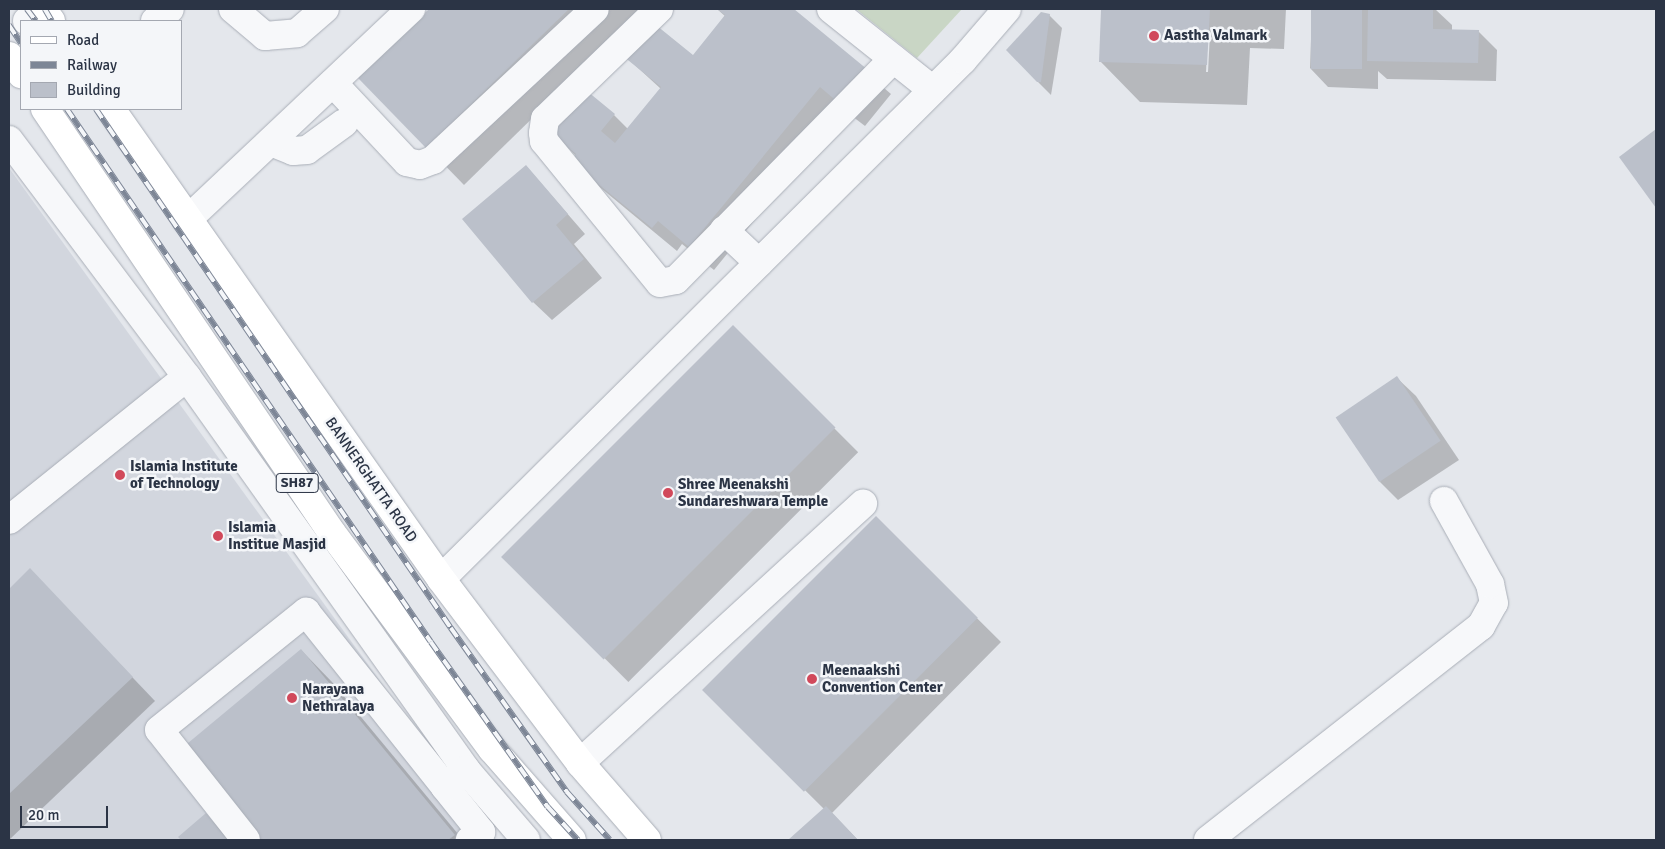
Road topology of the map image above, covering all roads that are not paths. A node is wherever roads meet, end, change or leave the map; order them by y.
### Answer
1 (42, 9) edge
2 (170, 9) edge
3 (233, 9) edge
4 (325, 9) edge
5 (411, 9) edge
6 (595, 9) edge
7 (659, 9) edge
8 (831, 9) edge
9 (1007, 9) edge
10 (28, 20) edge
11 (49, 20) edge
12 (156, 20) edge
13 (20, 27) edge
14 (9, 36) edge
15 (9, 56) edge
16 (893, 59) junction
17 (20, 72) edge
18 (333, 83) junction
19 (933, 90) junction
20 (46, 110) edge
21 (112, 110) edge
22 (344, 123) dead end
23 (9, 140) edge
24 (271, 142) junction
25 (187, 220) junction
26 (724, 230) junction
27 (759, 263) junction
28 (187, 377) junction
29 (1444, 501) dead end
30 (863, 504) dead end
31 (9, 520) edge
32 (441, 579) junction
33 (580, 763) junction
34 (466, 770) junction
35 (445, 787) junction
36 (246, 840) edge
37 (470, 840) edge
38 (526, 840) edge
39 (572, 840) edge
40 (647, 840) edge
41 (1208, 840) edge

1 - 10 street
1 - 11 main road
2 - 12 street
3 - 4 street
5 - 18 street
6 - 18 street
7 - 26 street
8 - 16 street
9 - 19 street
13 - 14 street
15 - 17 main road
16 - 19 street
16 - 26 street
18 - 24 street
19 - 27 street
20 - 39 main road, SH87
21 - 25 main road, BANNERGHATTA ROAD
22 - 24 street
23 - 28 street
24 - 25 street
25 - 32 main road, BANNERGHATTA ROAD
26 - 27 street
27 - 32 street
28 - 31 street
28 - 34 street
29 - 41 street
30 - 33 street
32 - 33 main road, BANNERGHATTA ROAD
33 - 40 main road, BANNERGHATTA ROAD
34 - 35 street
34 - 38 street
35 - 36 street
35 - 37 street

